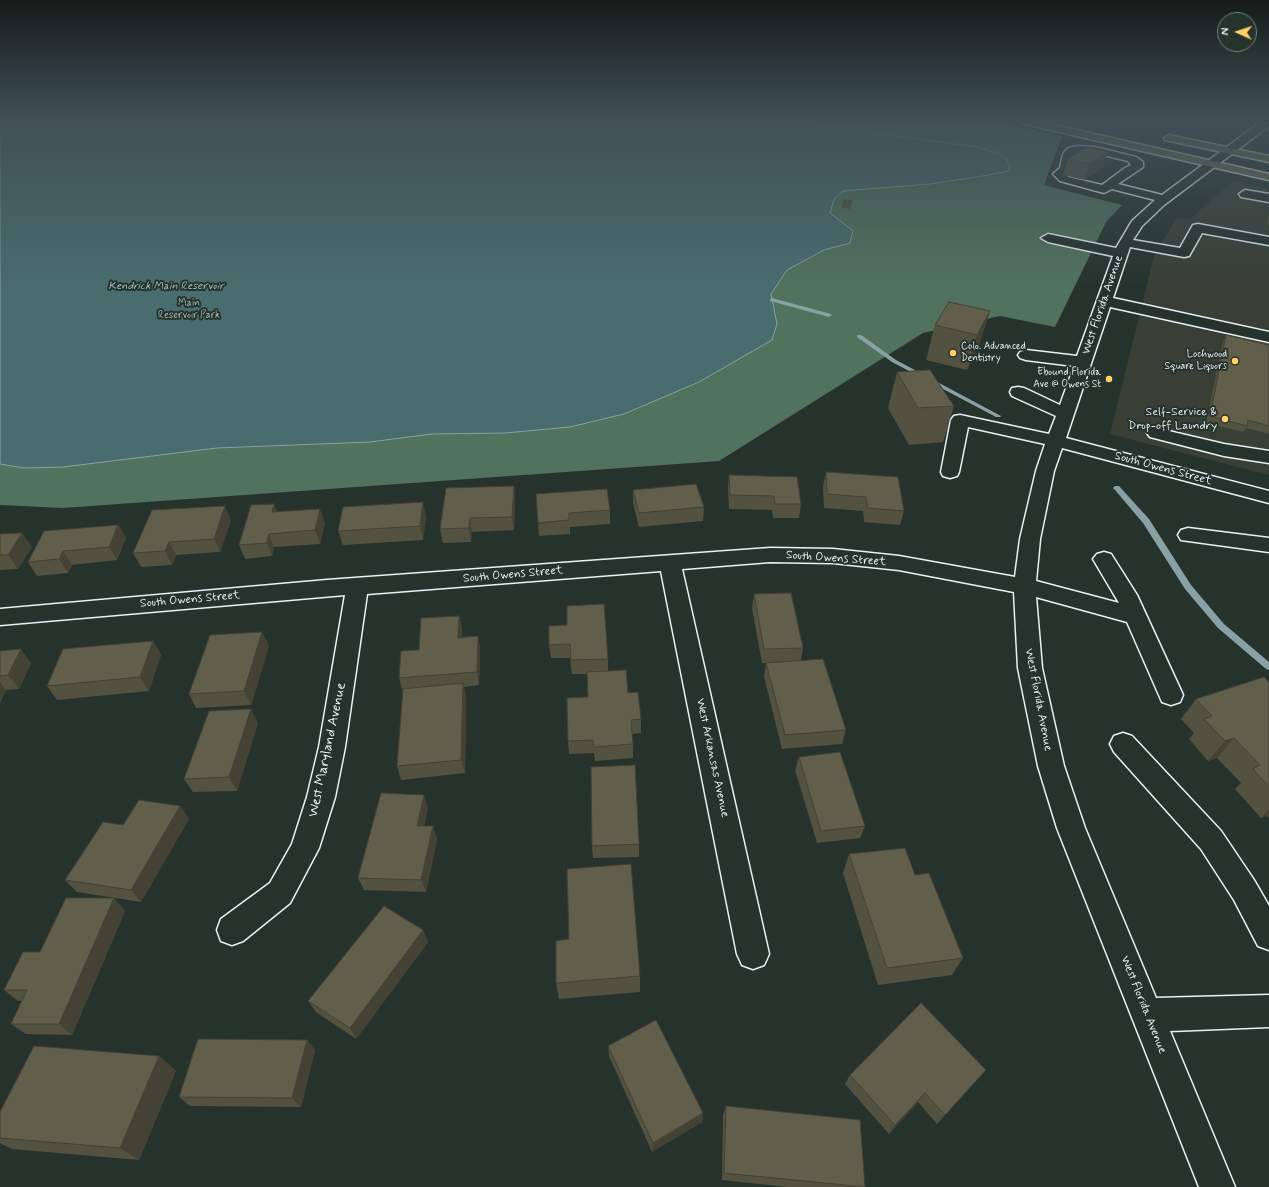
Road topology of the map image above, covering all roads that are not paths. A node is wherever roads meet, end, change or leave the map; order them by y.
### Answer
1 (1061, 176) edge
2 (1121, 176) edge
3 (1193, 176) edge
4 (1110, 185) junction
5 (1245, 194) dead end
6 (1164, 198) junction
7 (1269, 198) edge
8 (1214, 227) junction
9 (1269, 233) edge
10 (1048, 238) dead end
11 (1269, 241) edge
12 (1123, 248) junction
13 (1104, 301) junction
14 (1269, 337) edge
15 (1026, 355) dead end
16 (1084, 362) junction
17 (1018, 392) dead end
18 (1066, 414) junction
19 (1156, 432) dead end
20 (1056, 441) junction
21 (1269, 457) edge
22 (950, 472) dead end
23 (1269, 497) edge
24 (1188, 535) dead end
25 (1269, 546) edge
26 (1104, 559) dead end
27 (669, 562) junction
28 (1025, 586) junction
29 (357, 587) junction
30 (1135, 616) junction
31 (0, 617) edge
32 (1171, 695) dead end
33 (1123, 744) dead end
34 (232, 930) dead end
35 (1269, 935) edge
36 (754, 954) dead end
37 (1269, 1011) edge
38 (1147, 1015) junction
39 (1217, 1187) edge

1 - 4 street
2 - 4 street
3 - 6 street, West Florida Avenue
4 - 6 street
5 - 7 street
6 - 12 street, West Florida Avenue
8 - 9 street
8 - 11 street
8 - 12 street
10 - 12 street
12 - 13 street, West Florida Avenue
13 - 14 street
13 - 16 street, West Florida Avenue
15 - 16 street
16 - 18 street, West Florida Avenue
17 - 18 street
18 - 20 street, West Florida Avenue
19 - 21 street
20 - 22 street, South Owens Street
20 - 23 street, South Owens Street
20 - 28 street, West Florida Avenue
24 - 25 street
26 - 30 street
27 - 28 street, South Owens Street
27 - 29 street, South Owens Street
27 - 36 street, West Arkansas Avenue
28 - 30 street, South Owens Street
28 - 38 street, West Florida Avenue
29 - 31 street, South Owens Street
29 - 34 street, West Maryland Avenue
30 - 32 street
33 - 35 street
37 - 38 street
38 - 39 street, West Florida Avenue

